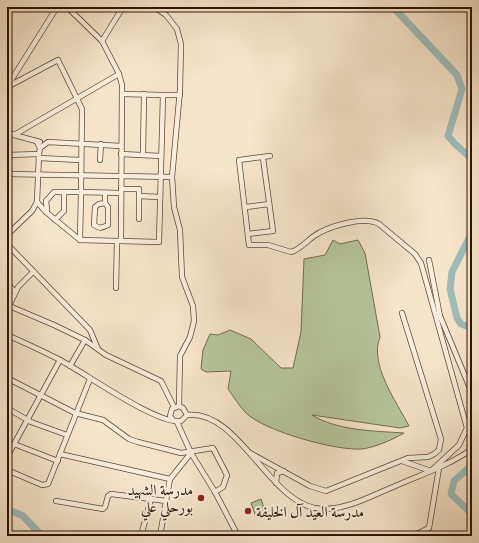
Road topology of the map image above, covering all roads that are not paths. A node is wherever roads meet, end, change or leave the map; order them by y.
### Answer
1 (57, 7) edge
2 (67, 7) edge
3 (123, 7) edge
4 (154, 7) edge
5 (102, 41) junction
6 (119, 74) junction
7 (7, 87) edge
8 (122, 94) junction
9 (144, 94) junction
10 (163, 95) junction
11 (180, 95) junction
12 (78, 98) junction
13 (7, 131) edge
14 (14, 135) junction
15 (36, 142) junction
16 (48, 142) junction
17 (80, 143) junction
18 (101, 144) junction
19 (121, 146) junction
20 (40, 148) junction
21 (121, 154) junction
22 (7, 155) edge
23 (143, 155) junction
24 (39, 156) junction
25 (161, 156) junction
26 (270, 156) dead end
27 (263, 158) junction
28 (80, 160) junction
29 (100, 160) dead end
30 (7, 174) edge
31 (39, 174) junction
32 (80, 176) junction
33 (120, 176) junction
34 (160, 177) junction
35 (172, 177) junction
36 (121, 191) junction
37 (64, 192) junction
38 (81, 192) junction
39 (105, 193) junction
40 (139, 196) junction
41 (160, 196) junction
42 (36, 202) junction
43 (104, 203) junction
44 (269, 204) junction
45 (246, 207) junction
46 (46, 212) junction
47 (139, 218) dead end
48 (55, 220) junction
49 (248, 234) junction
50 (7, 235) edge
51 (80, 240) junction
52 (119, 241) junction
53 (7, 244) edge
54 (429, 260) dead end
55 (33, 272) junction
56 (7, 283) edge
57 (116, 288) dead end
58 (15, 292) junction
59 (8, 305) edge
60 (402, 312) dead end
61 (7, 335) edge
62 (85, 340) junction
63 (99, 350) junction
64 (60, 360) junction
65 (70, 366) junction
66 (7, 378) edge
67 (90, 379) junction
68 (472, 393) edge
69 (40, 396) junction
70 (176, 406) junction
71 (7, 408) edge
72 (75, 413) junction
73 (187, 414) junction
74 (27, 420) junction
75 (175, 421) junction
76 (67, 435) junction
77 (7, 444) edge
78 (13, 446) junction
79 (472, 449) edge
80 (191, 453) junction
81 (250, 453) junction
82 (60, 454) junction
83 (7, 457) edge
84 (402, 460) junction
85 (58, 461) junction
86 (440, 468) junction
87 (7, 470) edge
88 (284, 471) junction
89 (431, 471) junction
90 (170, 479) junction
91 (276, 483) junction
92 (215, 492) junction
93 (151, 499) junction
94 (56, 501) dead end
95 (166, 501) junction
96 (332, 534) dead end
97 (141, 536) edge
98 (160, 536) edge
99 (238, 536) edge
100 (325, 536) edge
101 (413, 536) edge

1 - 7 street
2 - 5 street
3 - 5 street
4 - 11 street
5 - 6 street
6 - 8 street
6 - 12 street
7 - 12 street
8 - 9 street
8 - 19 street
9 - 10 street
9 - 23 street
10 - 11 street
10 - 25 street
11 - 35 street
12 - 14 street
12 - 17 street
13 - 14 street
14 - 15 street
15 - 16 street
15 - 20 street
16 - 17 street
16 - 20 street
17 - 18 street
17 - 28 street
18 - 19 street
18 - 29 street
19 - 21 street
20 - 24 street
21 - 23 street
21 - 33 street
22 - 24 street
23 - 25 street
24 - 28 street
24 - 31 street
25 - 34 street
26 - 27 street
27 - 44 street
27 - 45 street
28 - 32 street
30 - 31 street
31 - 32 street
31 - 42 street
32 - 33 street
32 - 38 street
33 - 34 street
33 - 36 street
34 - 35 street
34 - 41 street
35 - 70 street
36 - 39 street
36 - 40 street
36 - 52 street
37 - 38 street
37 - 46 street
37 - 48 street
38 - 39 street
38 - 51 street
39 - 43 street
40 - 41 street
40 - 47 street
41 - 52 street
42 - 46 street
42 - 50 street
43 - 43 street
44 - 45 street
44 - 49 street
45 - 49 street
46 - 48 street
48 - 51 street
49 - 89 street
51 - 52 street
52 - 57 street
53 - 55 street
54 - 68 street
55 - 58 street
55 - 63 street
56 - 58 street
58 - 59 street
59 - 62 street
60 - 84 street
61 - 64 street
62 - 63 street
62 - 65 street
63 - 70 street
64 - 65 street
64 - 69 street
65 - 67 street
66 - 69 street
67 - 72 street
67 - 75 street
69 - 72 street
69 - 74 street
70 - 73 street
70 - 75 street
71 - 74 street
72 - 76 street
72 - 80 street
73 - 75 street
73 - 81 street
74 - 76 street
74 - 78 street
75 - 80 street
76 - 82 street
77 - 78 street
78 - 83 street
78 - 85 street
79 - 86 street
80 - 90 street
80 - 92 street
80 - 92 street
81 - 88 street
81 - 91 street
82 - 85 street
82 - 90 street
84 - 88 street
84 - 89 street
85 - 87 street
86 - 89 street
86 - 101 street
88 - 91 street
89 - 91 street
90 - 95 street
92 - 99 street
93 - 94 street
93 - 95 street
93 - 97 street
95 - 98 street
96 - 100 street

